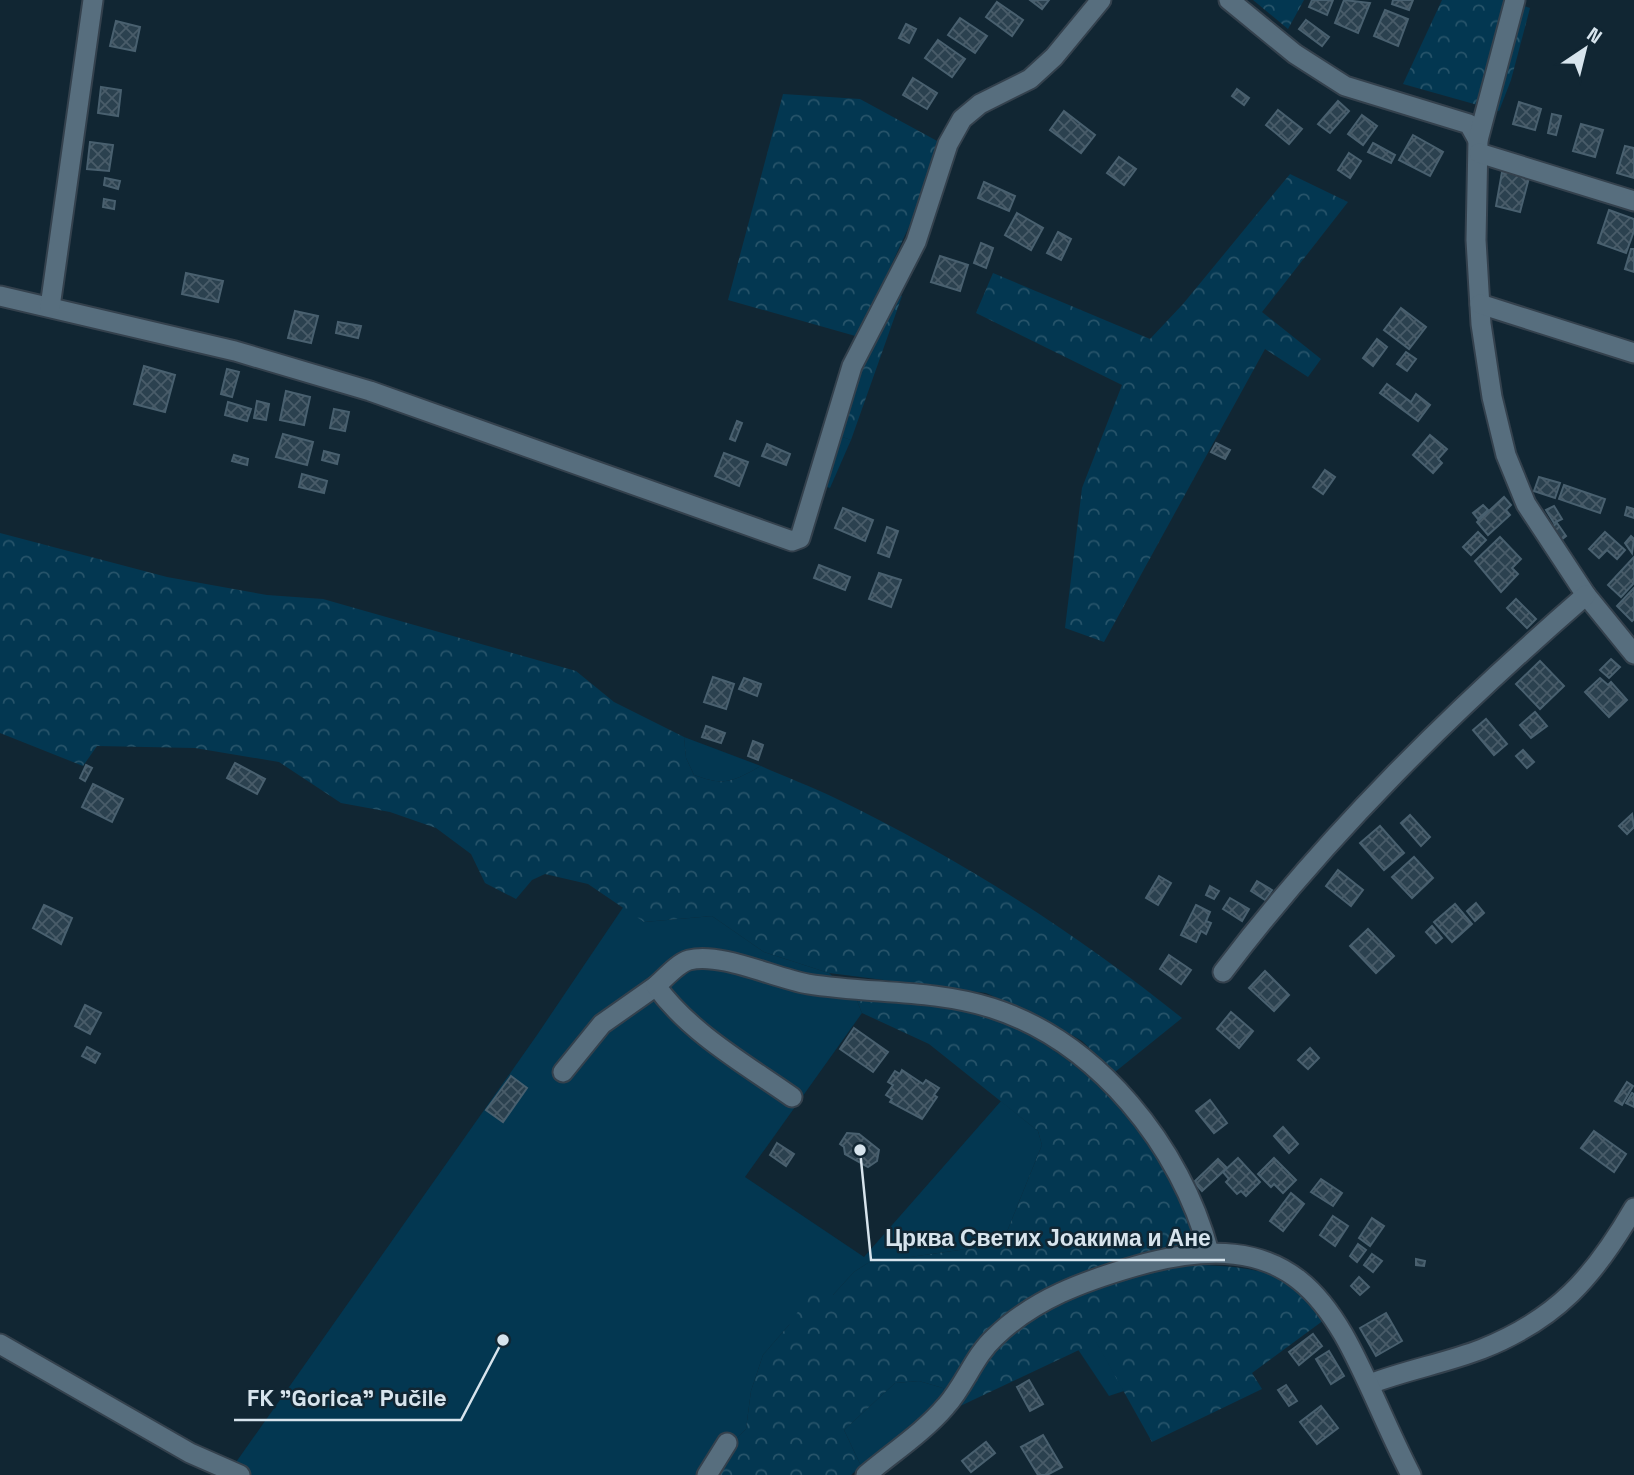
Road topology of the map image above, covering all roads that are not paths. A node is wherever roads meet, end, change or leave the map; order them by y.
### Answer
1 (93, 0) edge
2 (1101, 0) edge
3 (1229, 0) edge
4 (1515, 0) edge
5 (1479, 146) junction
6 (1634, 201) edge
7 (0, 296) edge
8 (1480, 304) junction
9 (50, 307) junction
10 (1634, 353) edge
11 (1586, 595) junction
12 (1634, 654) edge
13 (1223, 971) dead end
14 (656, 986) junction
15 (563, 1072) dead end
16 (792, 1097) dead end
17 (1634, 1208) edge
18 (1209, 1252) junction
19 (0, 1344) edge
20 (1370, 1384) junction
21 (727, 1443) dead end
22 (240, 1475) edge
23 (707, 1475) edge
24 (866, 1475) edge
25 (1411, 1475) edge

1 - 9 street
2 - 9 street
3 - 5 street
4 - 5 street
5 - 6 street
5 - 8 street
7 - 9 street
8 - 10 street
8 - 11 street
11 - 12 street
11 - 13 street
14 - 15 street
14 - 16 street
14 - 18 street
17 - 20 street
18 - 20 street
18 - 24 street
19 - 22 street
20 - 25 street
21 - 23 street

